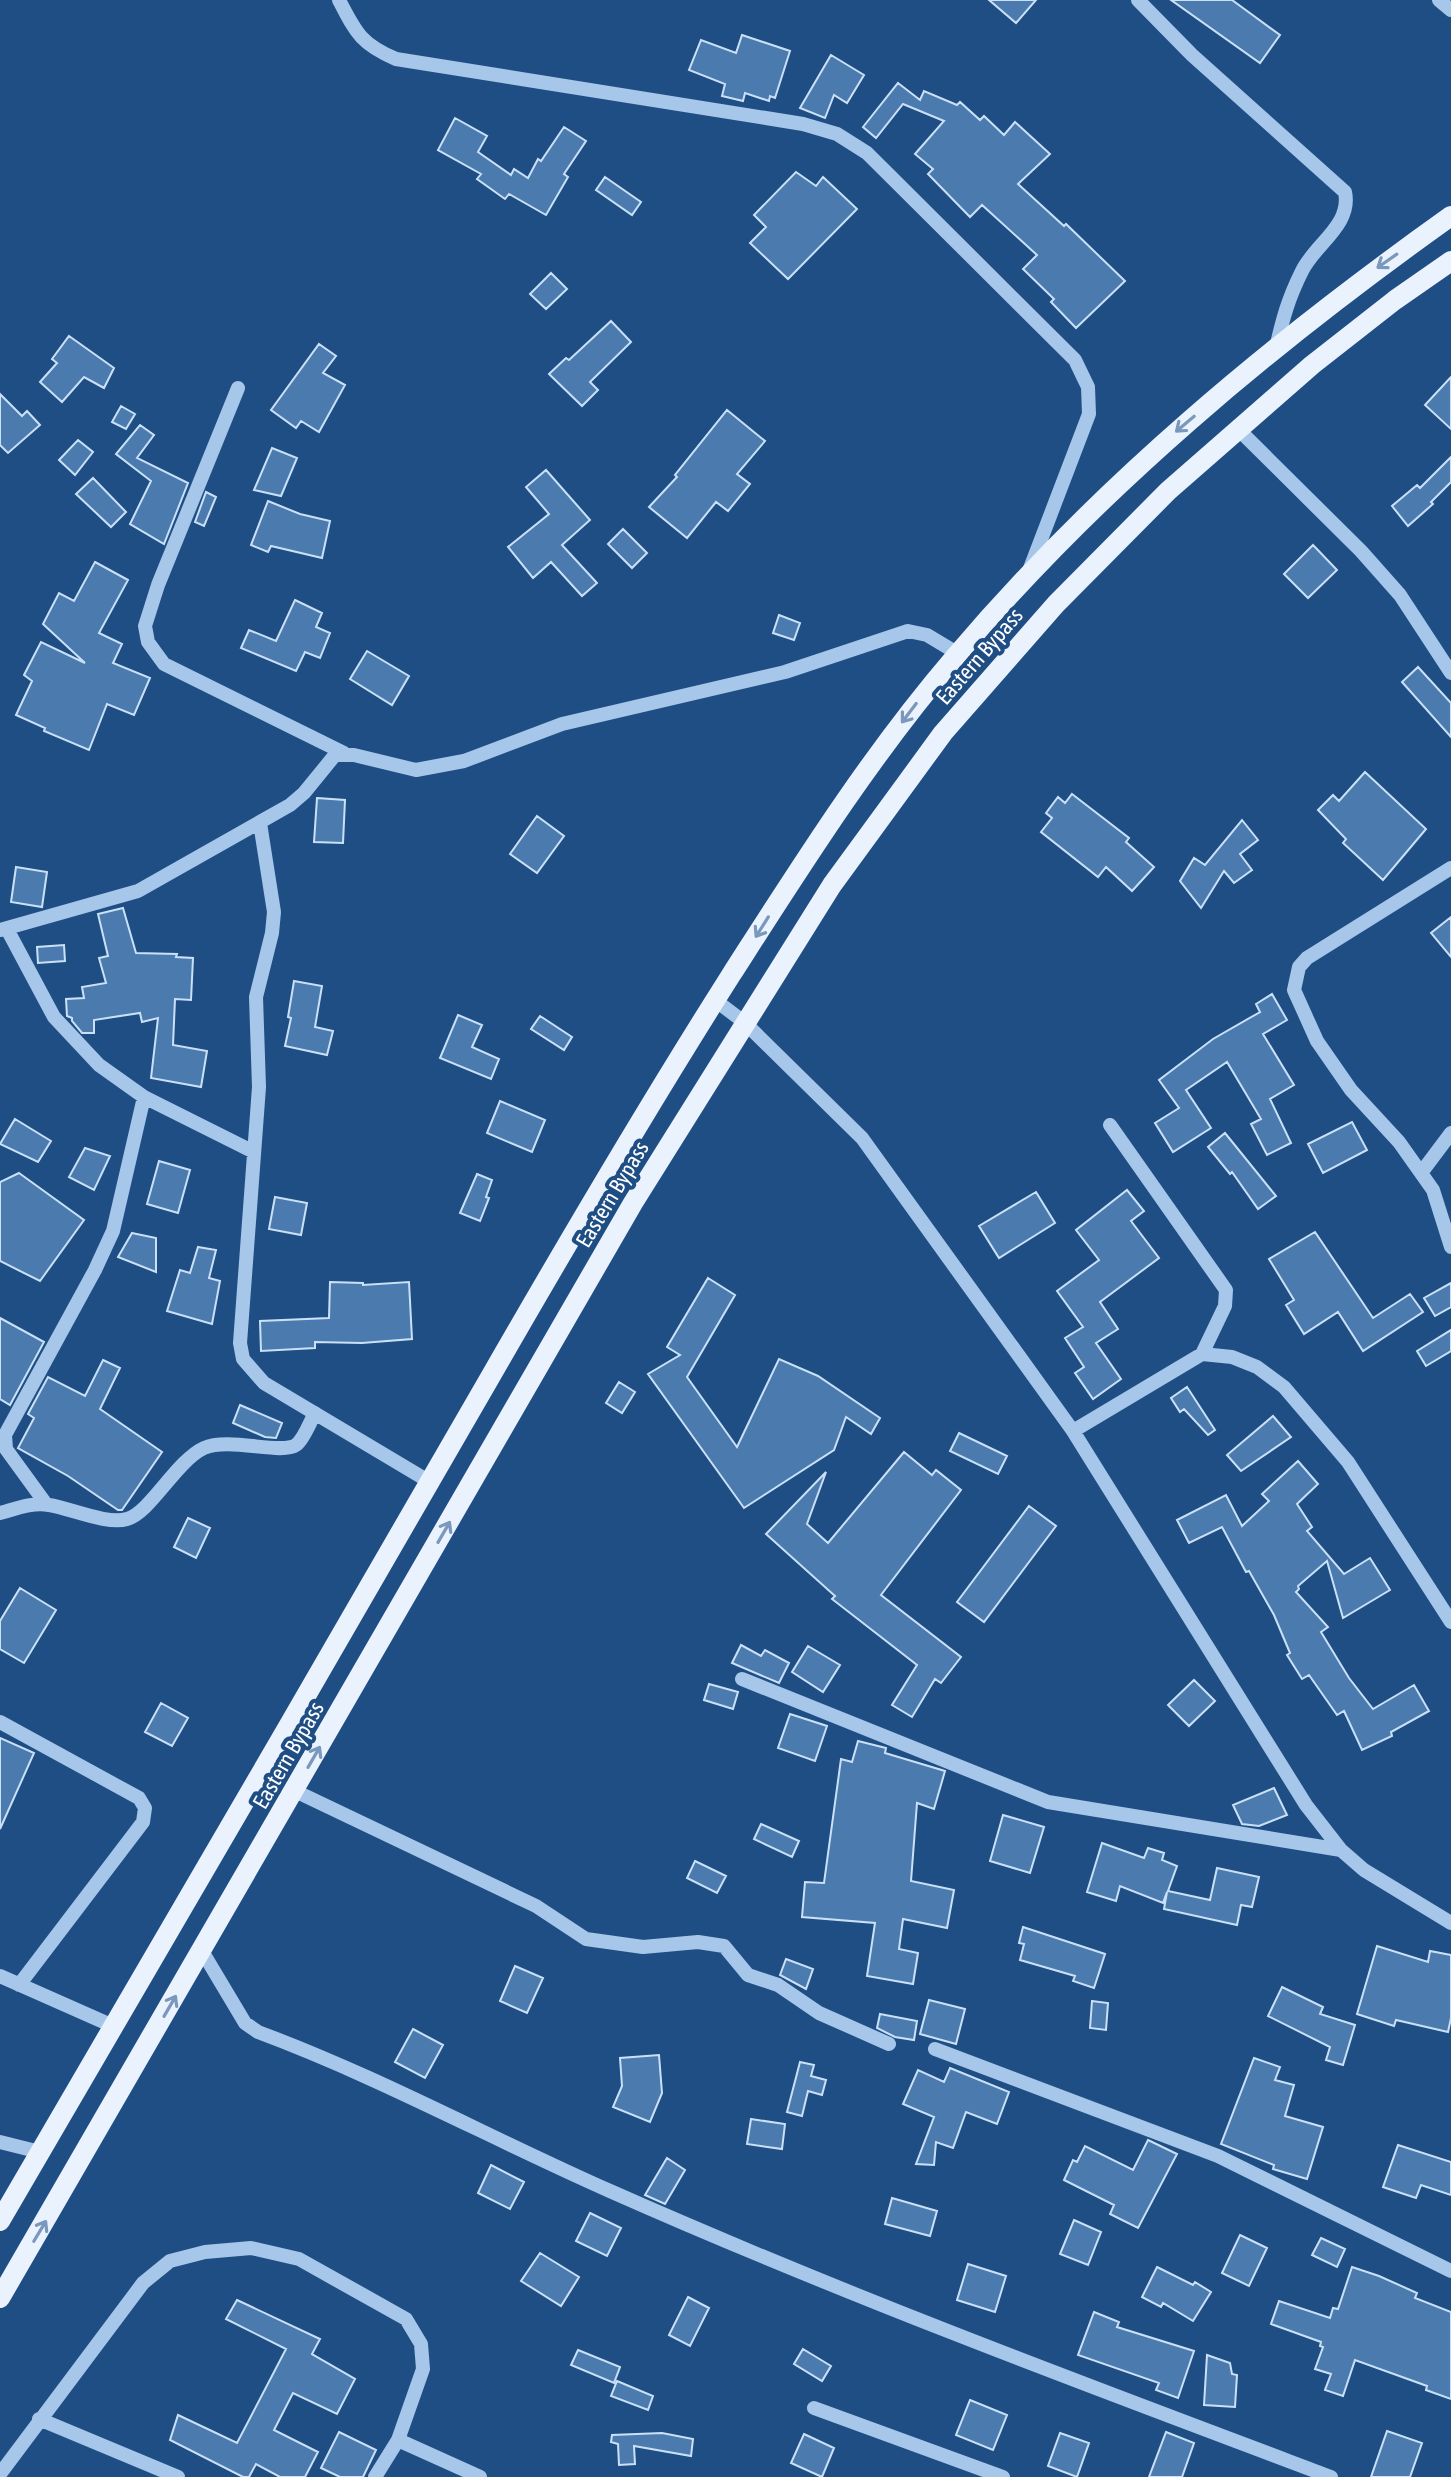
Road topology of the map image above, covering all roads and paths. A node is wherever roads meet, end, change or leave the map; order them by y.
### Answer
1 (339, 0) edge
2 (1138, 0) edge
3 (1439, 0) edge
4 (1451, 10) edge
5 (1451, 216) edge
6 (1451, 261) edge
7 (1276, 348) junction
8 (238, 388) dead end
9 (1239, 430) junction
10 (1026, 578) junction
11 (957, 653) junction
12 (1451, 673) edge
13 (344, 753) junction
14 (260, 823) junction
15 (1451, 868) edge
16 (3, 930) edge
17 (715, 1000) junction
18 (744, 1022) junction
19 (144, 1097) junction
20 (1110, 1125) dead end
21 (1451, 1133) edge
22 (254, 1152) junction
23 (1421, 1173) junction
24 (1451, 1247) edge
25 (1202, 1354) junction
26 (315, 1413) junction
27 (1073, 1431) junction
28 (430, 1482) junction
29 (46, 1504) junction
30 (0, 1513) edge
31 (1451, 1622) edge
32 (742, 1679) dead end
33 (0, 1722) edge
34 (295, 1791) junction
35 (1341, 1850) junction
36 (1451, 1923) edge
37 (202, 1951) junction
38 (0, 1976) edge
39 (19, 1985) junction
40 (113, 2026) junction
41 (889, 2044) dead end
42 (935, 2049) dead end
43 (0, 2142) edge
44 (40, 2152) junction
45 (0, 2221) edge
46 (1451, 2271) edge
47 (0, 2298) edge
48 (814, 2408) dead end
49 (39, 2419) junction
50 (398, 2440) junction
51 (0, 2474) edge
52 (178, 2477) edge
53 (375, 2477) edge
54 (480, 2477) edge
55 (1003, 2477) edge
56 (1331, 2477) edge

1 - 10 street
2 - 7 street
3 - 4 street
5 -> 7 main road, Eastern Bypass
6 - 9 main road, Eastern Bypass
7 -> 10 main road, Eastern Bypass
8 - 13 street
9 - 12 street
9 - 18 main road, Eastern Bypass
10 - 11 main road, Eastern Bypass
11 - 13 street
11 -> 17 main road, Eastern Bypass
13 - 14 street
14 - 16 street
14 - 22 street
15 - 23 street
16 - 19 street
17 - 18 street
17 - 28 main road, Eastern Bypass
18 - 27 street
34 -> 18 main road, Eastern Bypass
19 - 22 street
19 - 29 street
20 - 25 street
21 - 23 street
22 - 26 street
23 - 24 street
25 - 27 street
25 - 31 street
26 - 28 street
26 - 29 street
27 - 35 street
28 - 40 main road, Eastern Bypass
29 - 30 street
32 - 35 street
33 - 39 street
34 - 37 main road, Eastern Bypass
34 - 41 street
35 - 36 street
47 -> 37 main road, Eastern Bypass
37 - 56 street
38 - 39 street
39 - 40 street
40 - 44 main road, Eastern Bypass
42 - 46 street
43 - 44 street
44 - 45 main road, Eastern Bypass
48 - 55 street
49 - 50 street
49 - 51 street
49 - 52 street
50 - 53 street
50 - 54 street

